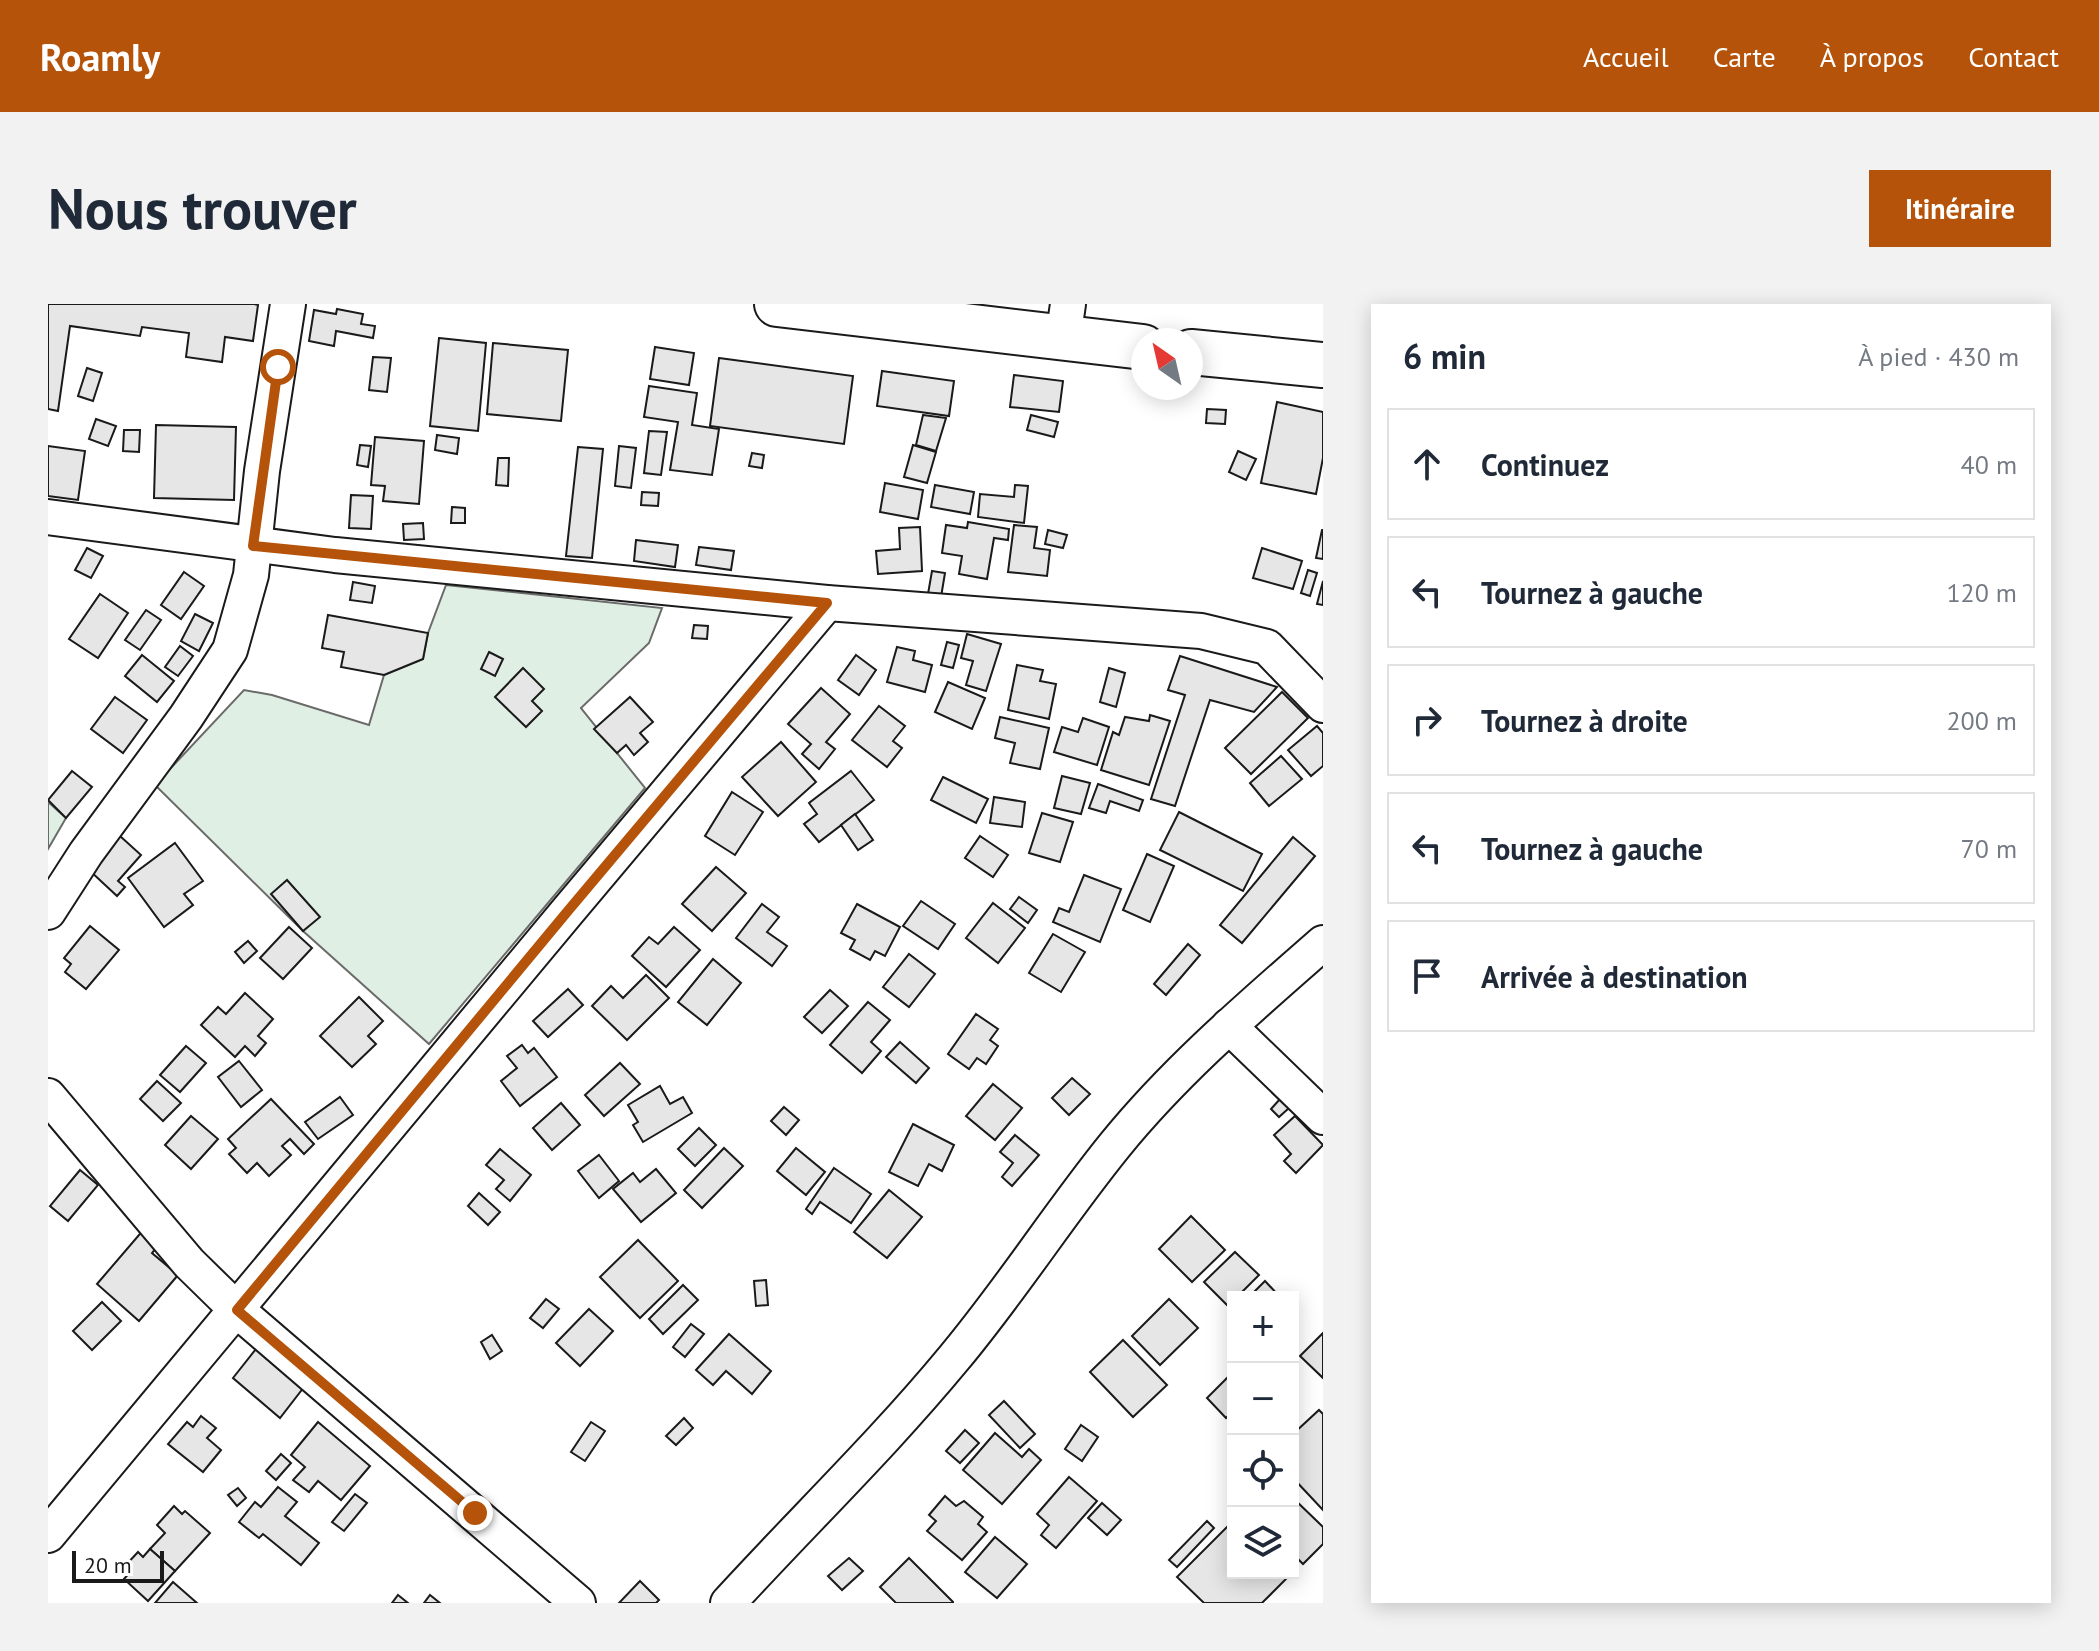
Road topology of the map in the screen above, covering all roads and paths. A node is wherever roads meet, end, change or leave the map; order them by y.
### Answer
1 (288, 304) edge
2 (777, 304) edge
3 (1066, 321) edge
4 (1131, 343) edge
5 (1203, 353) edge
6 (1323, 365) edge
7 (48, 517) edge
8 (253, 546) junction
9 (827, 603) junction
10 (1323, 705) edge
11 (48, 912) edge
12 (1323, 943) edge
13 (1229, 1026) junction
14 (48, 1096) edge
15 (1323, 1117) edge
16 (237, 1310) junction
17 (48, 1535) edge
18 (578, 1603) edge
19 (728, 1603) edge

1 - 8 street
2 - 3 highway
3 - 4 highway
5 - 6 highway
7 - 8 street
8 - 9 street
8 - 11 street
9 - 10 street
9 - 16 street
12 - 13 street
13 - 15 street
13 - 19 street
14 - 16 street
16 - 17 street
16 - 18 street

